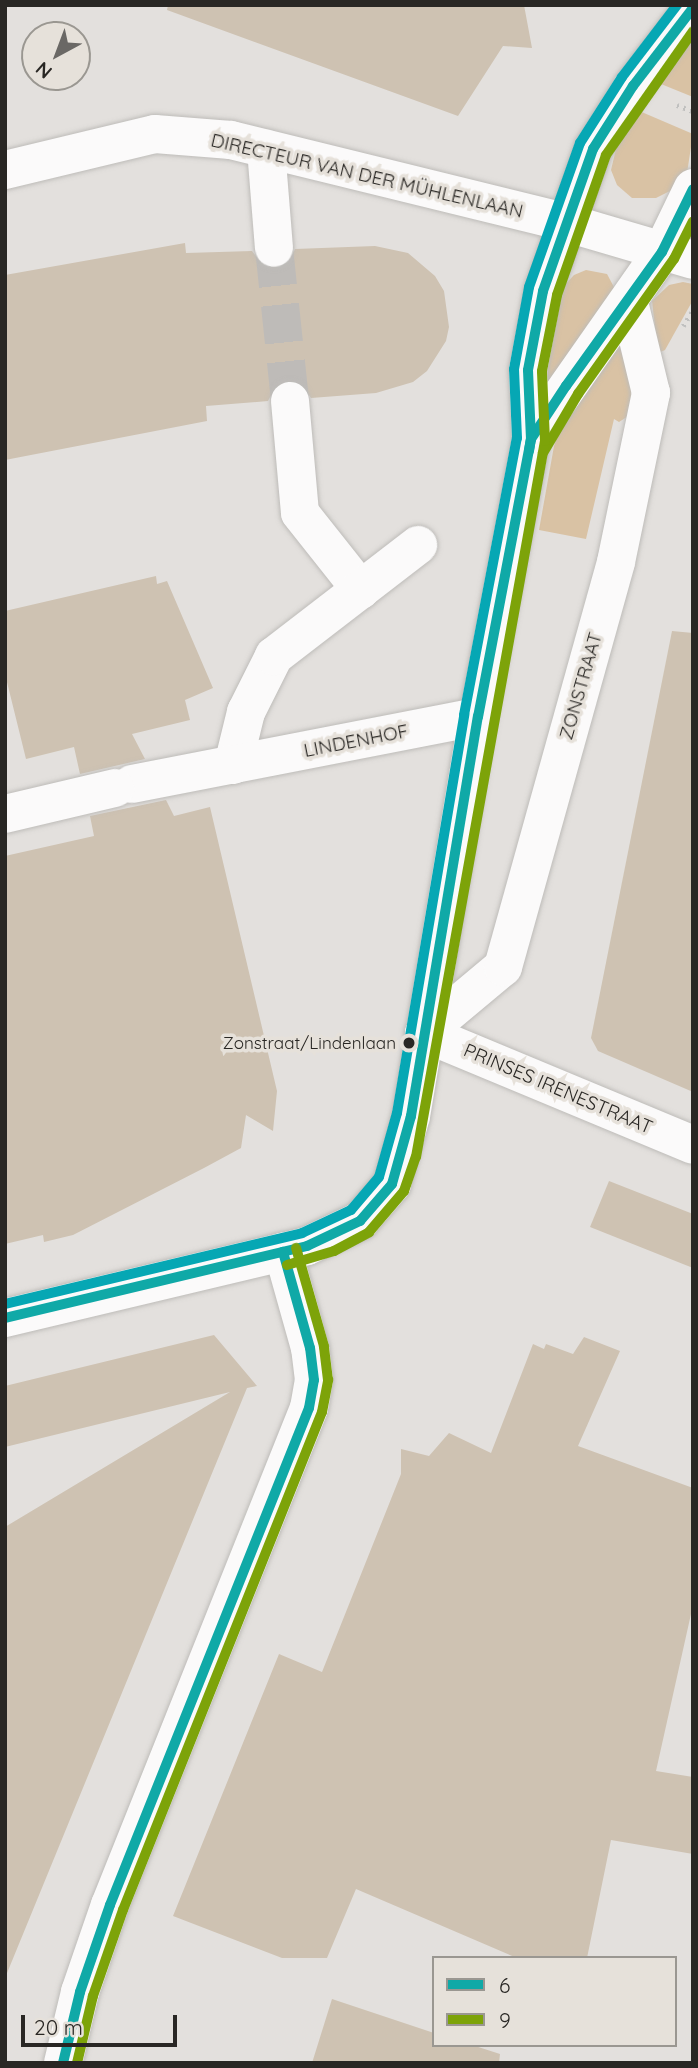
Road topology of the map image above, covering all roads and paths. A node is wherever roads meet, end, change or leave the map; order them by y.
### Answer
1 (693, 8) edge
2 (266, 149) junction
3 (5, 170) edge
4 (693, 188) edge
5 (564, 222) junction
6 (274, 248) tunnel mouth
7 (678, 256) edge
8 (629, 302) junction
9 (290, 401) tunnel mouth
10 (531, 439) junction
11 (418, 545) dead end
12 (361, 590) junction
13 (478, 717) junction
14 (233, 765) junction
15 (5, 814) edge
16 (424, 1033) junction
17 (693, 1145) edge
18 (283, 1252) junction
19 (5, 1318) edge
20 (63, 2063) edge

1 - 5 street
2 - 3 street, DIRECTEUR VAN DER MÜHLENLAAN
2 - 5 street, DIRECTEUR VAN DER MÜHLENLAAN
2 - 6 street
4 - 7 street
5 - 7 street
5 - 10 street
7 - 8 street
8 - 10 street
8 - 16 street, ZONSTRAAT
9 - 12 street
10 - 13 street
11 - 12 street
12 - 14 street
13 - 14 street, LINDENHOF
13 - 16 street
14 - 15 street, LINDENHOF
16 - 17 street, PRINSES IRENESTRAAT
16 - 18 street
18 - 19 street
18 - 20 street

